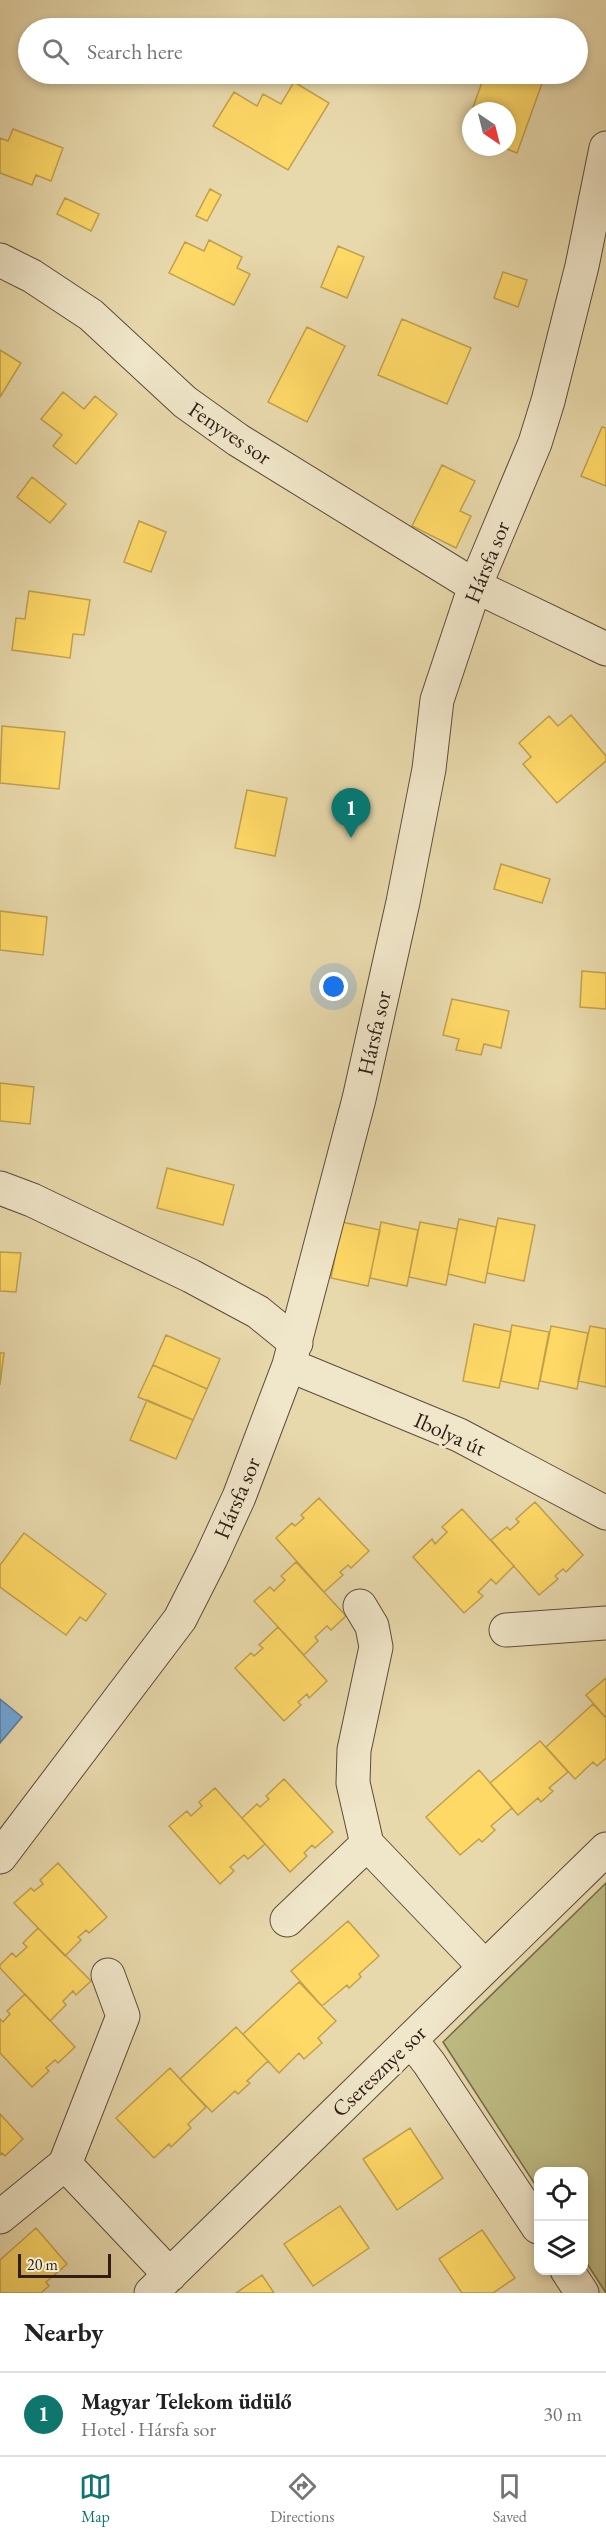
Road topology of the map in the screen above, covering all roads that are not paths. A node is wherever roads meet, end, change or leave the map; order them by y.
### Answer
1 (606, 148) edge
2 (0, 261) edge
3 (475, 586) junction
4 (606, 649) edge
5 (0, 1188) edge
6 (293, 1354) junction
7 (606, 1513) edge
8 (360, 1606) dead end
9 (606, 1623) edge
10 (506, 1630) dead end
11 (367, 1844) junction
12 (606, 1850) edge
13 (0, 1857) edge
14 (287, 1920) dead end
15 (485, 1967) junction
16 (108, 1975) dead end
17 (411, 2040) junction
18 (65, 2164) junction
19 (0, 2217) edge
20 (534, 2221) edge
21 (570, 2275) edge
22 (161, 2284) edge
23 (582, 2293) edge

1 - 3 street, Hársfa sor
2 - 3 street, Fenyves sor
3 - 4 street, Fenyves sor
3 - 6 street, Hársfa sor
5 - 6 street, Ibolya út
6 - 7 street, Ibolya út
6 - 13 street, Hársfa sor
8 - 11 street
9 - 10 street
11 - 14 street
11 - 15 street
12 - 15 street, Cseresznye sor
15 - 17 street, Cseresznye sor
16 - 18 street
17 - 20 street
17 - 22 street, Cseresznye sor
18 - 19 street
18 - 22 street
21 - 23 street

